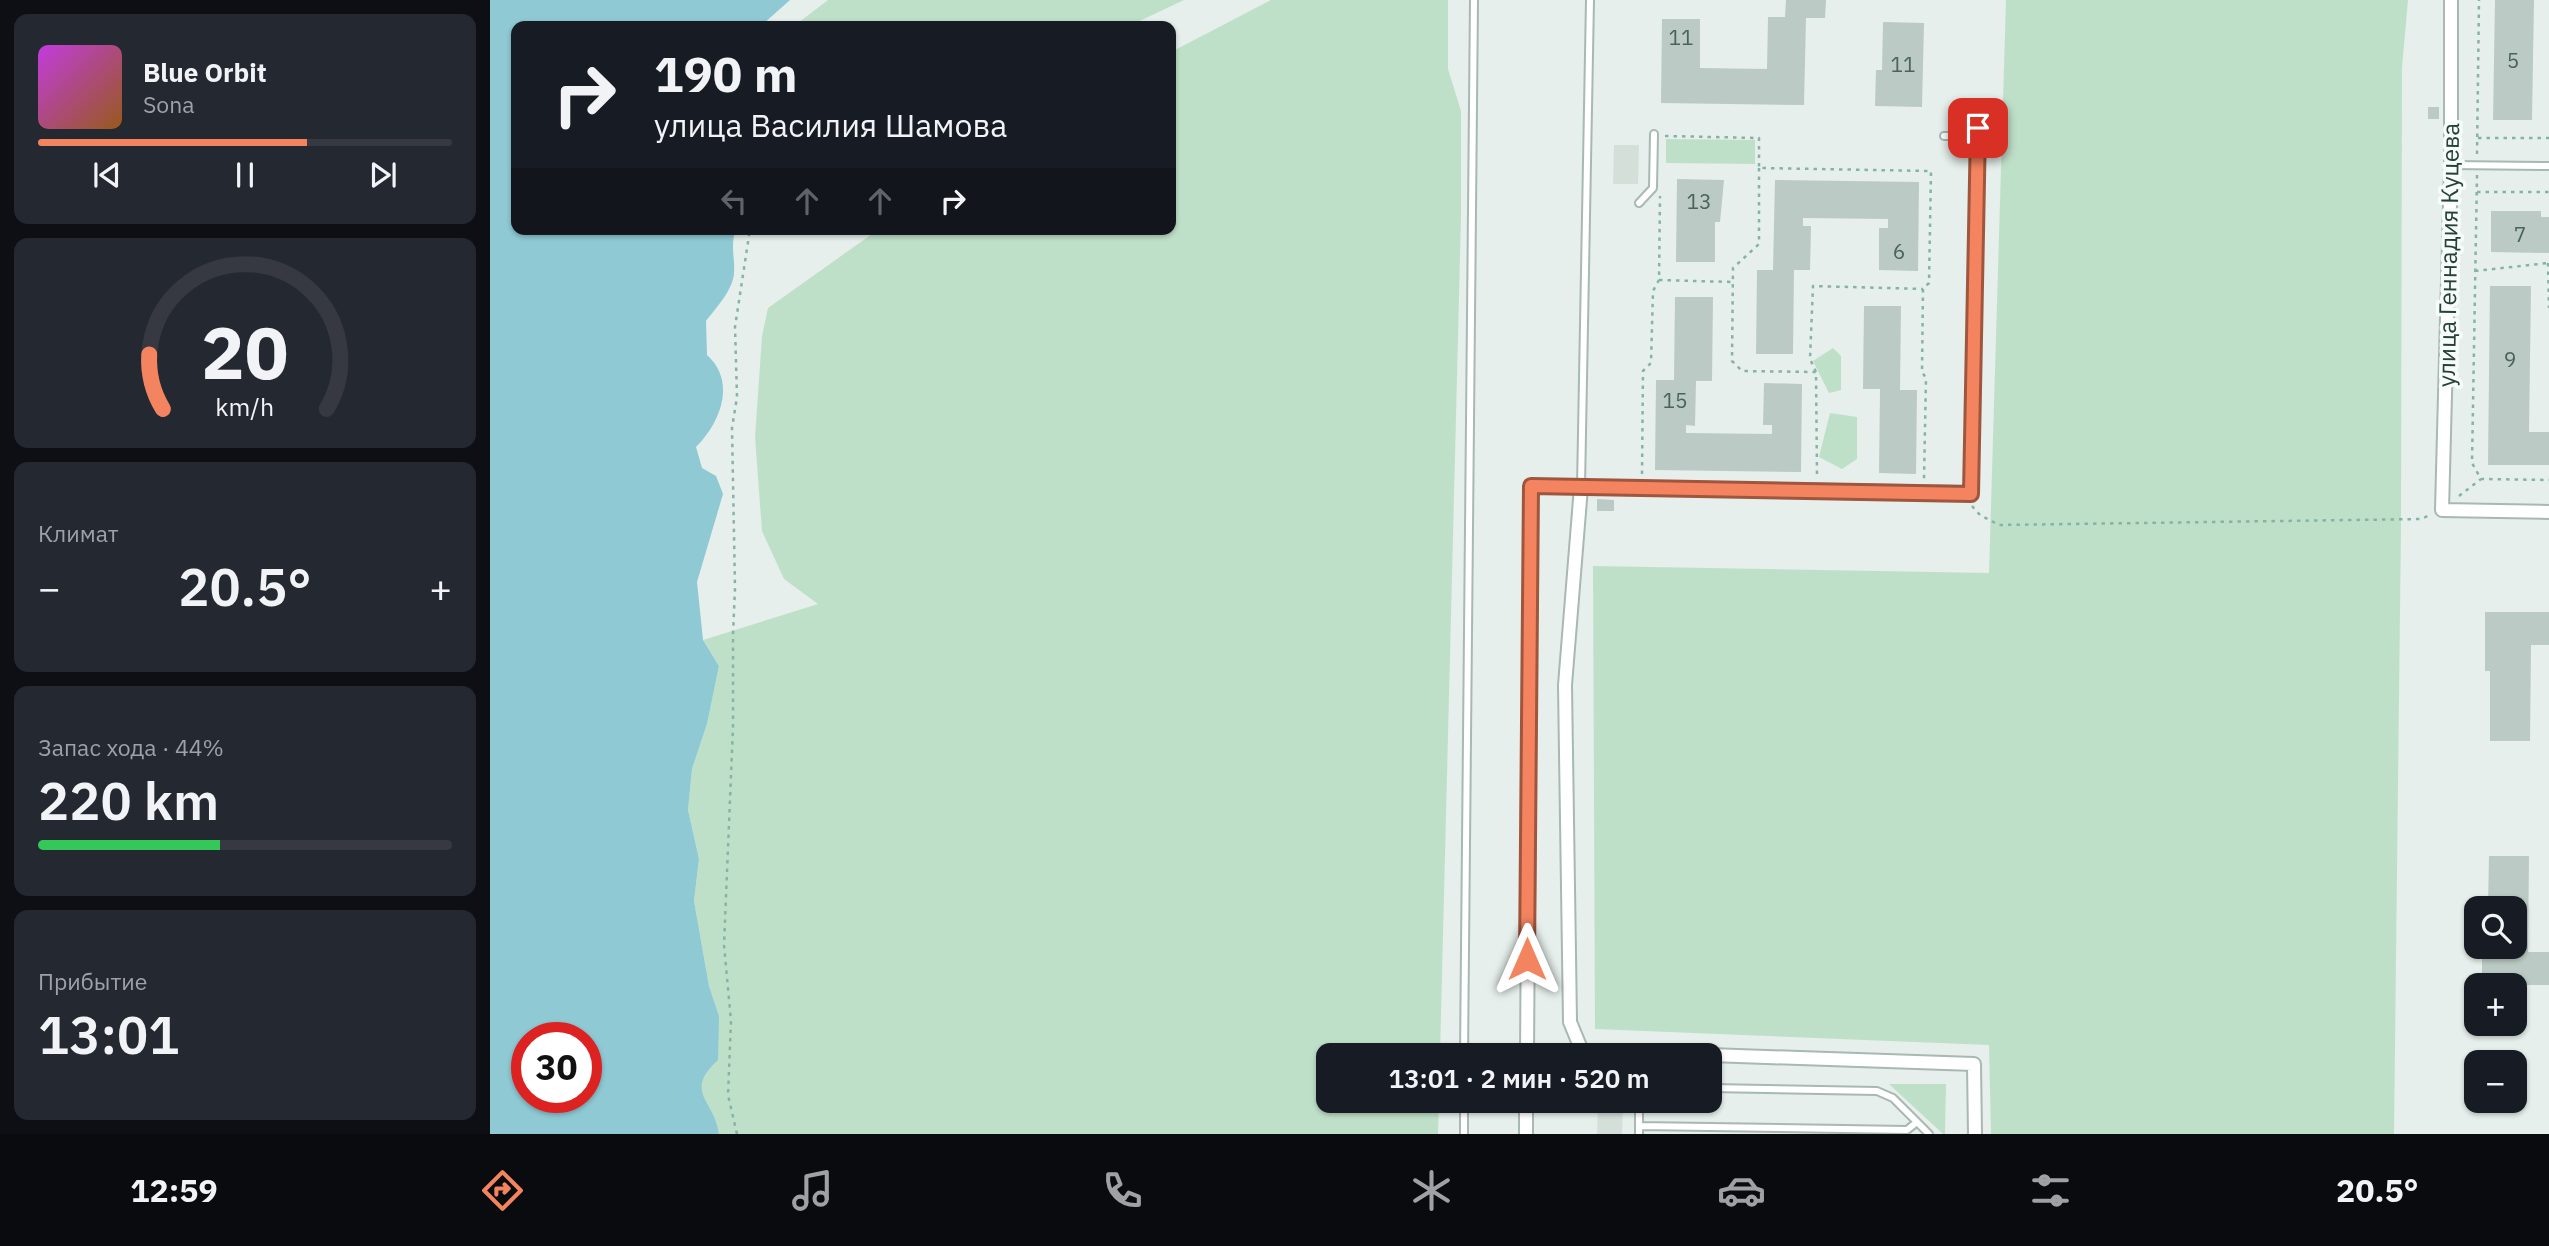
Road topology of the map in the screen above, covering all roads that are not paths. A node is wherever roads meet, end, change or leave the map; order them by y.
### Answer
1 (1474, 0) edge
2 (1590, 0) edge
3 (2451, 0) edge
4 (1978, 128) joint
5 (1658, 135) road end
6 (1944, 136) dead end
7 (2451, 165) junction
8 (2549, 166) edge
9 (1639, 203) dead end
10 (1581, 487) junction
11 (2549, 512) edge
12 (1464, 1043) edge
13 (1527, 1043) edge
14 (1579, 1043) edge
15 (1722, 1056) edge
16 (1722, 1088) edge
17 (1464, 1113) edge
18 (1526, 1113) edge
19 (1639, 1113) edge
20 (1917, 1122) junction
21 (1639, 1126) junction
22 (1907, 1132) edge
23 (1464, 1134) edge
24 (1526, 1134) edge
25 (1639, 1134) edge
26 (1930, 1134) edge
27 (1975, 1134) edge

1 - 12 lane
2 - 10 lane
3 - 7 street, улица Геннадия Куцева
4 - 6 lane
4 - 10 street
5 - 9 lane
7 - 8 lane
7 - 11 street, улица Геннадия Куцева
10 - 13 street
10 - 14 street
15 - 27 street
16 - 20 lane
17 - 23 lane
18 - 24 street
19 - 21 lane
20 - 22 lane
20 - 26 lane
21 - 22 lane
21 - 25 lane

